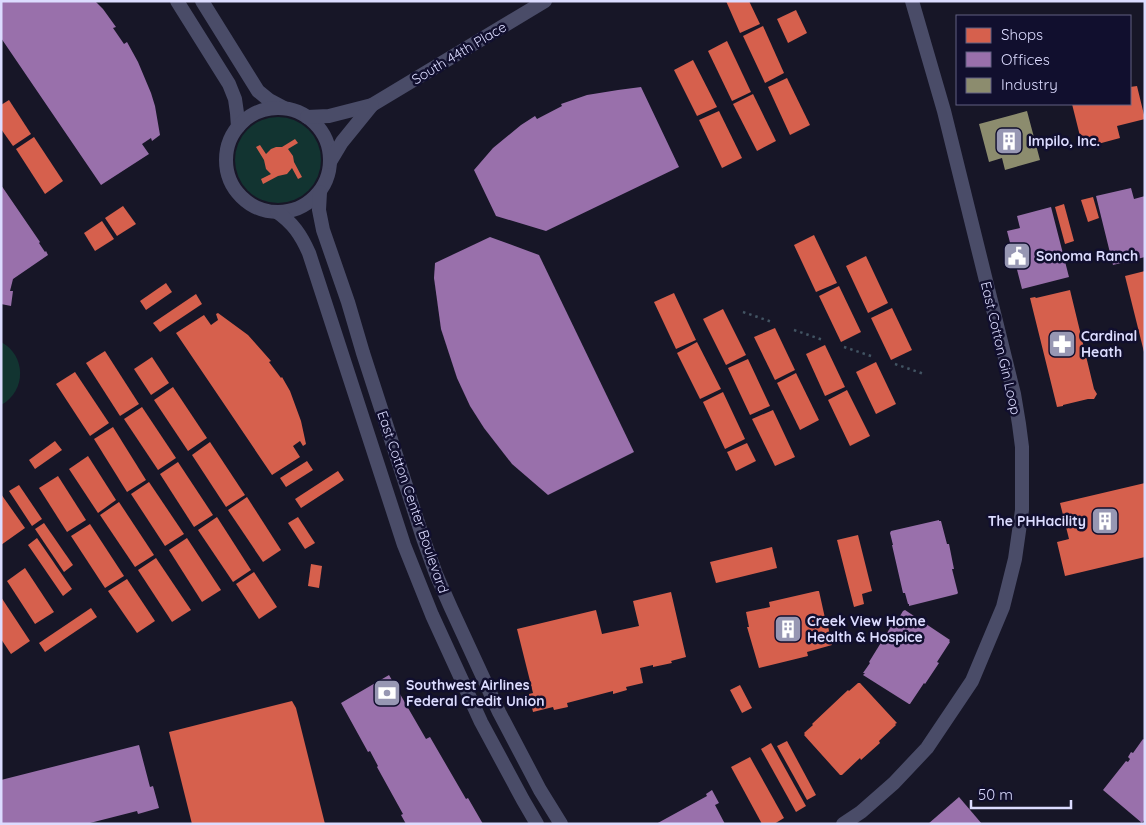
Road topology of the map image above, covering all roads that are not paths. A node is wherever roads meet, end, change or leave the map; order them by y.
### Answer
1 (177, 1) edge
2 (202, 1) edge
3 (546, 1) edge
4 (912, 1) edge
5 (372, 105) junction
6 (285, 108) junction
7 (307, 117) junction
8 (238, 127) junction
9 (330, 162) junction
10 (320, 192) junction
11 (277, 212) junction
12 (330, 316) junction
13 (385, 422) junction
14 (538, 824) edge
15 (561, 824) edge
16 (843, 824) edge

1 - 8 street
2 - 6 street, East Cotton Center Boulevard
3 - 5 street, South 44th Place
4 - 16 street, East Cotton Gin Loop
5 - 7 street, South 44th Place
5 - 9 street, South 44th Place
6 - 7 street, East Cotton Center Boulevard
6 - 8 street, East Cotton Center Boulevard
7 - 9 street, East Cotton Center Boulevard
8 - 11 street, East Cotton Center Boulevard
9 - 10 street, East Cotton Center Boulevard
10 - 11 street, East Cotton Center Boulevard
10 - 13 street, East Cotton Center Boulevard
11 - 12 street, East Cotton Center Boulevard
12 - 13 street
12 - 14 street, East Cotton Center Boulevard
13 - 15 street, East Cotton Center Boulevard

